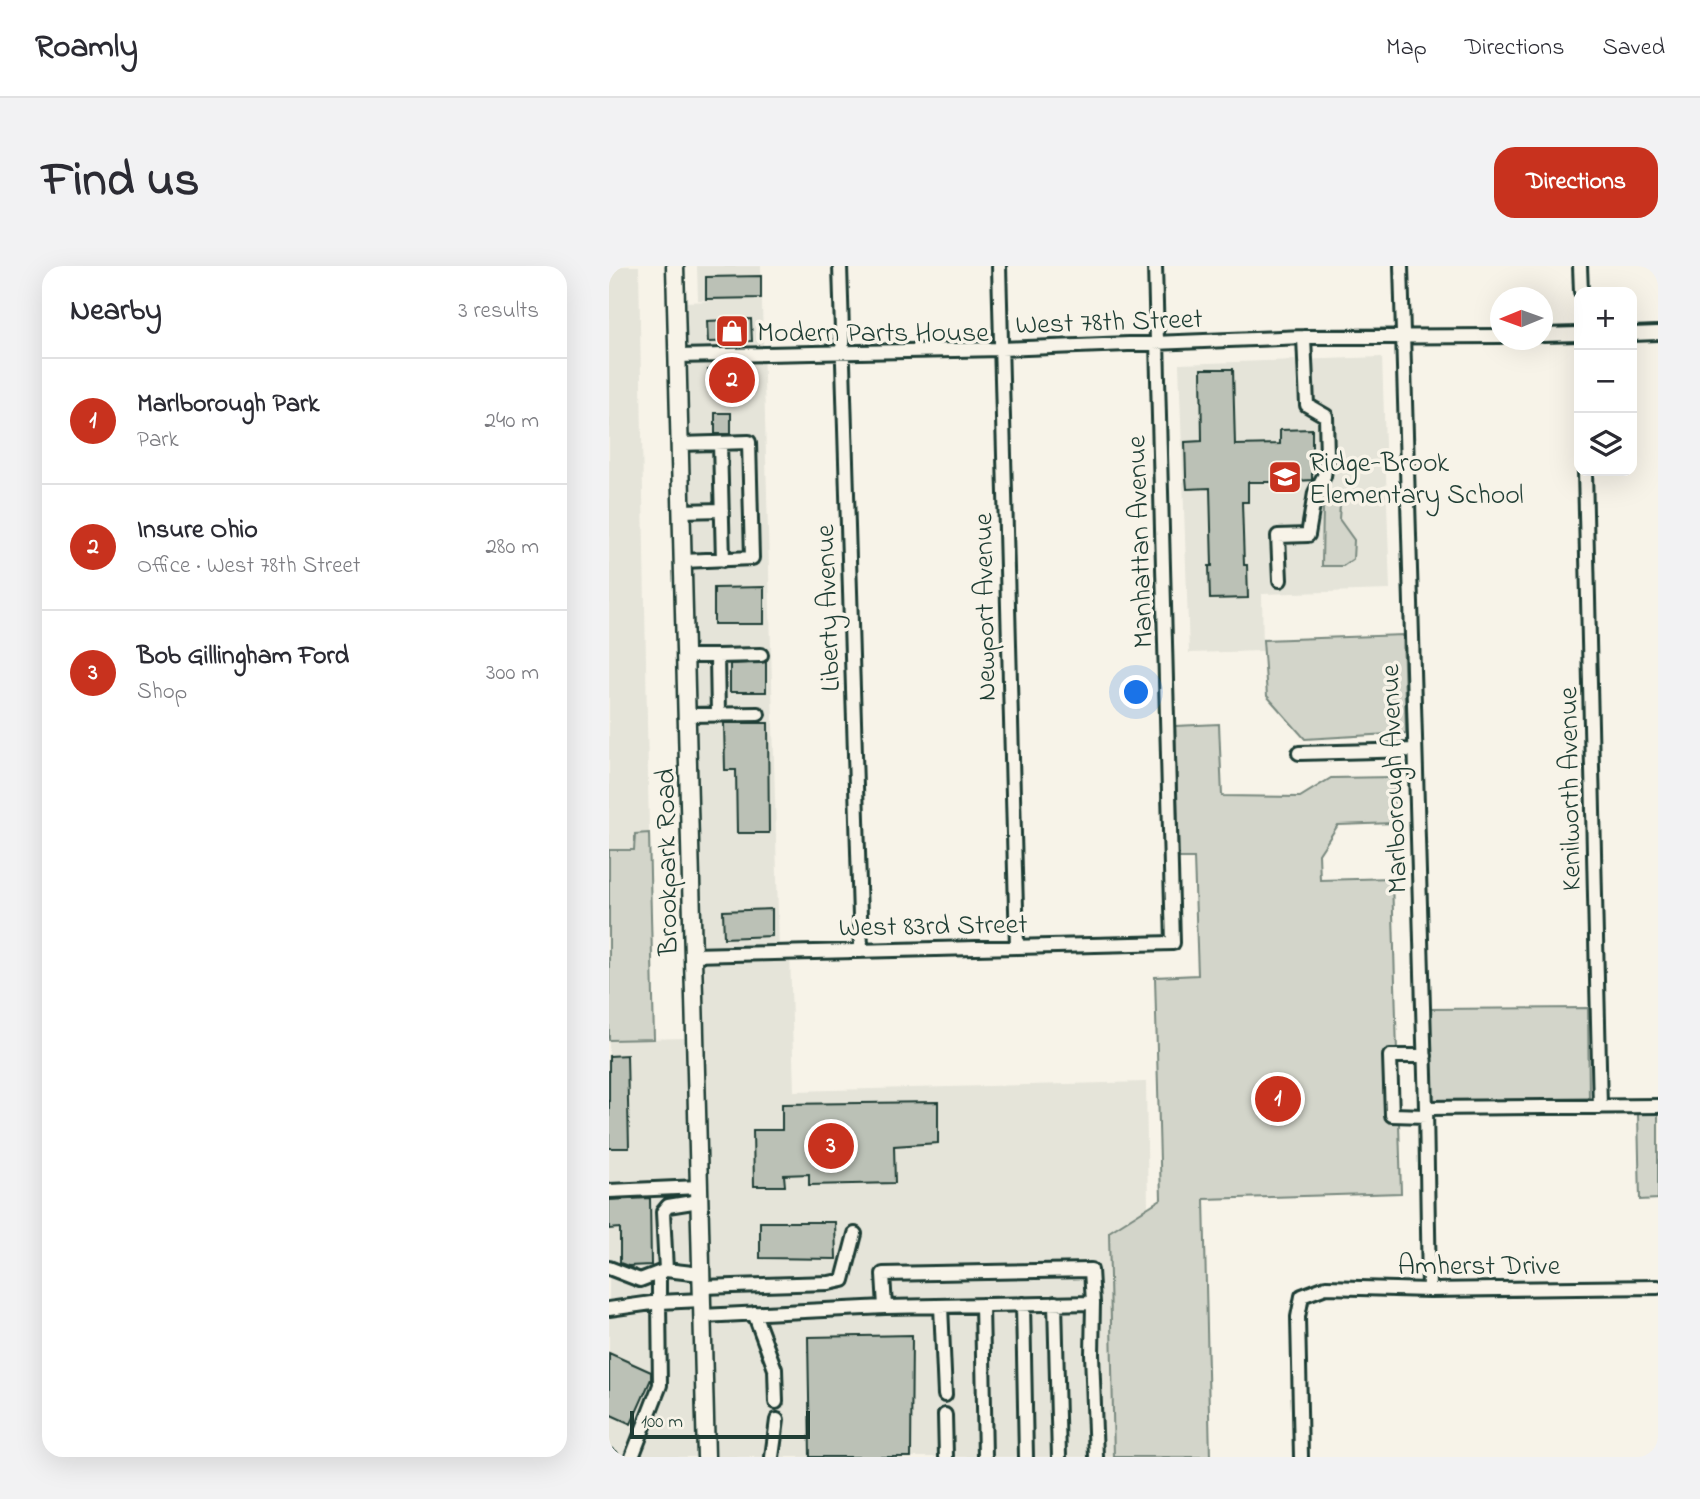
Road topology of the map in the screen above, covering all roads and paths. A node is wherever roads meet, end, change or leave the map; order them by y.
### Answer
1 (675, 266) edge
2 (840, 266) edge
3 (999, 266) edge
4 (1155, 266) edge
5 (1401, 266) edge
6 (1580, 266) edge
7 (1581, 287) edge
8 (1658, 333) edge
9 (1574, 334) edge
10 (1637, 334) edge
11 (1553, 335) edge
12 (1490, 336) edge
13 (1304, 337) junction
14 (1403, 337) junction
15 (1157, 342) junction
16 (1001, 349) junction
17 (842, 353) junction
18 (677, 356) junction
19 (720, 443) junction
20 (680, 444) junction
21 (1585, 476) edge
22 (722, 510) junction
23 (681, 512) junction
24 (723, 560) junction
25 (683, 561) junction
26 (1280, 580) dead end
27 (761, 655) dead end
28 (686, 656) junction
29 (717, 656) junction
30 (758, 713) dead end
31 (718, 714) junction
32 (687, 715) junction
33 (1415, 750) junction
34 (1299, 753) dead end
35 (1173, 943) joint
36 (1017, 947) junction
37 (861, 949) junction
38 (693, 955) junction
39 (1425, 1056) junction
40 (1658, 1106) edge
41 (1600, 1107) junction
42 (1426, 1112) junction
43 (609, 1191) edge
44 (699, 1194) junction
45 (855, 1234) dead end
46 (609, 1268) edge
47 (662, 1271) junction
48 (1658, 1287) edge
49 (1429, 1290) junction
50 (702, 1294) junction
51 (659, 1302) junction
52 (1055, 1303) junction
53 (1093, 1303) junction
54 (1023, 1304) junction
55 (982, 1305) junction
56 (941, 1306) junction
57 (885, 1307) junction
58 (609, 1309) edge
59 (754, 1313) junction
60 (945, 1395) dead end
61 (776, 1402) dead end
62 (945, 1415) dead end
63 (777, 1420) dead end
64 (632, 1457) edge
65 (706, 1457) edge
66 (772, 1457) edge
67 (946, 1457) edge
68 (985, 1457) edge
69 (1026, 1457) edge
70 (1059, 1457) edge
71 (1096, 1457) edge
72 (1301, 1457) edge

1 - 18 main road, Brookpark Road
2 - 17 street, Liberty Avenue
3 - 16 street, Newport Avenue
4 - 15 street, Manhattan Avenue
5 - 14 street, Marlborough Avenue
6 - 7 street
8 - 10 street
9 - 11 street
12 - 14 street, West 78th Street
13 - 14 street, West 78th Street
13 - 15 street, West 78th Street
13 - 26 street
14 - 33 street, Marlborough Avenue
15 - 16 street, West 78th Street
15 - 35 street, Manhattan Avenue
16 - 17 street, West 78th Street
16 - 36 street, Newport Avenue
17 - 18 street, West 78th Street
17 - 37 street, Liberty Avenue
18 - 20 main road, Brookpark Road
19 - 20 street
19 - 22 street
19 - 24 street
20 - 23 main road, Brookpark Road
21 - 41 street, Kenilworth Avenue
22 - 23 street
22 - 24 street
23 - 25 main road, Brookpark Road
24 - 25 street
25 - 28 main road, Brookpark Road
27 - 29 street
28 - 29 street
28 - 32 main road, Brookpark Road
29 - 31 street
30 - 31 street
31 - 32 street
32 - 38 main road, Brookpark Road
33 - 34 street
33 - 39 street, Marlborough Avenue
35 - 36 street, West 83rd Street
36 - 37 street, West 83rd Street
37 - 38 street, West 83rd Street
38 - 44 main road, Brookpark Road
39 - 42 street, Marlborough Avenue
39 - 42 street
40 - 41 street
41 - 42 street
42 - 49 street, Marlborough Avenue
43 - 44 street
44 - 47 street
44 - 50 main road, Brookpark Road
45 - 50 street
46 - 47 street
47 - 50 street
47 - 51 street
48 - 49 street, Amherst Drive
49 - 72 street, Amherst Drive
50 - 51 street
50 - 59 street
50 - 65 main road, Brookpark Road
51 - 58 street
51 - 64 street
52 - 53 street
52 - 54 street
52 - 70 street
53 - 57 street
53 - 71 street
54 - 55 street
54 - 69 street
55 - 56 street
55 - 68 street
56 - 57 street
56 - 60 street
57 - 59 street
59 - 61 street
62 - 67 street
63 - 66 street

